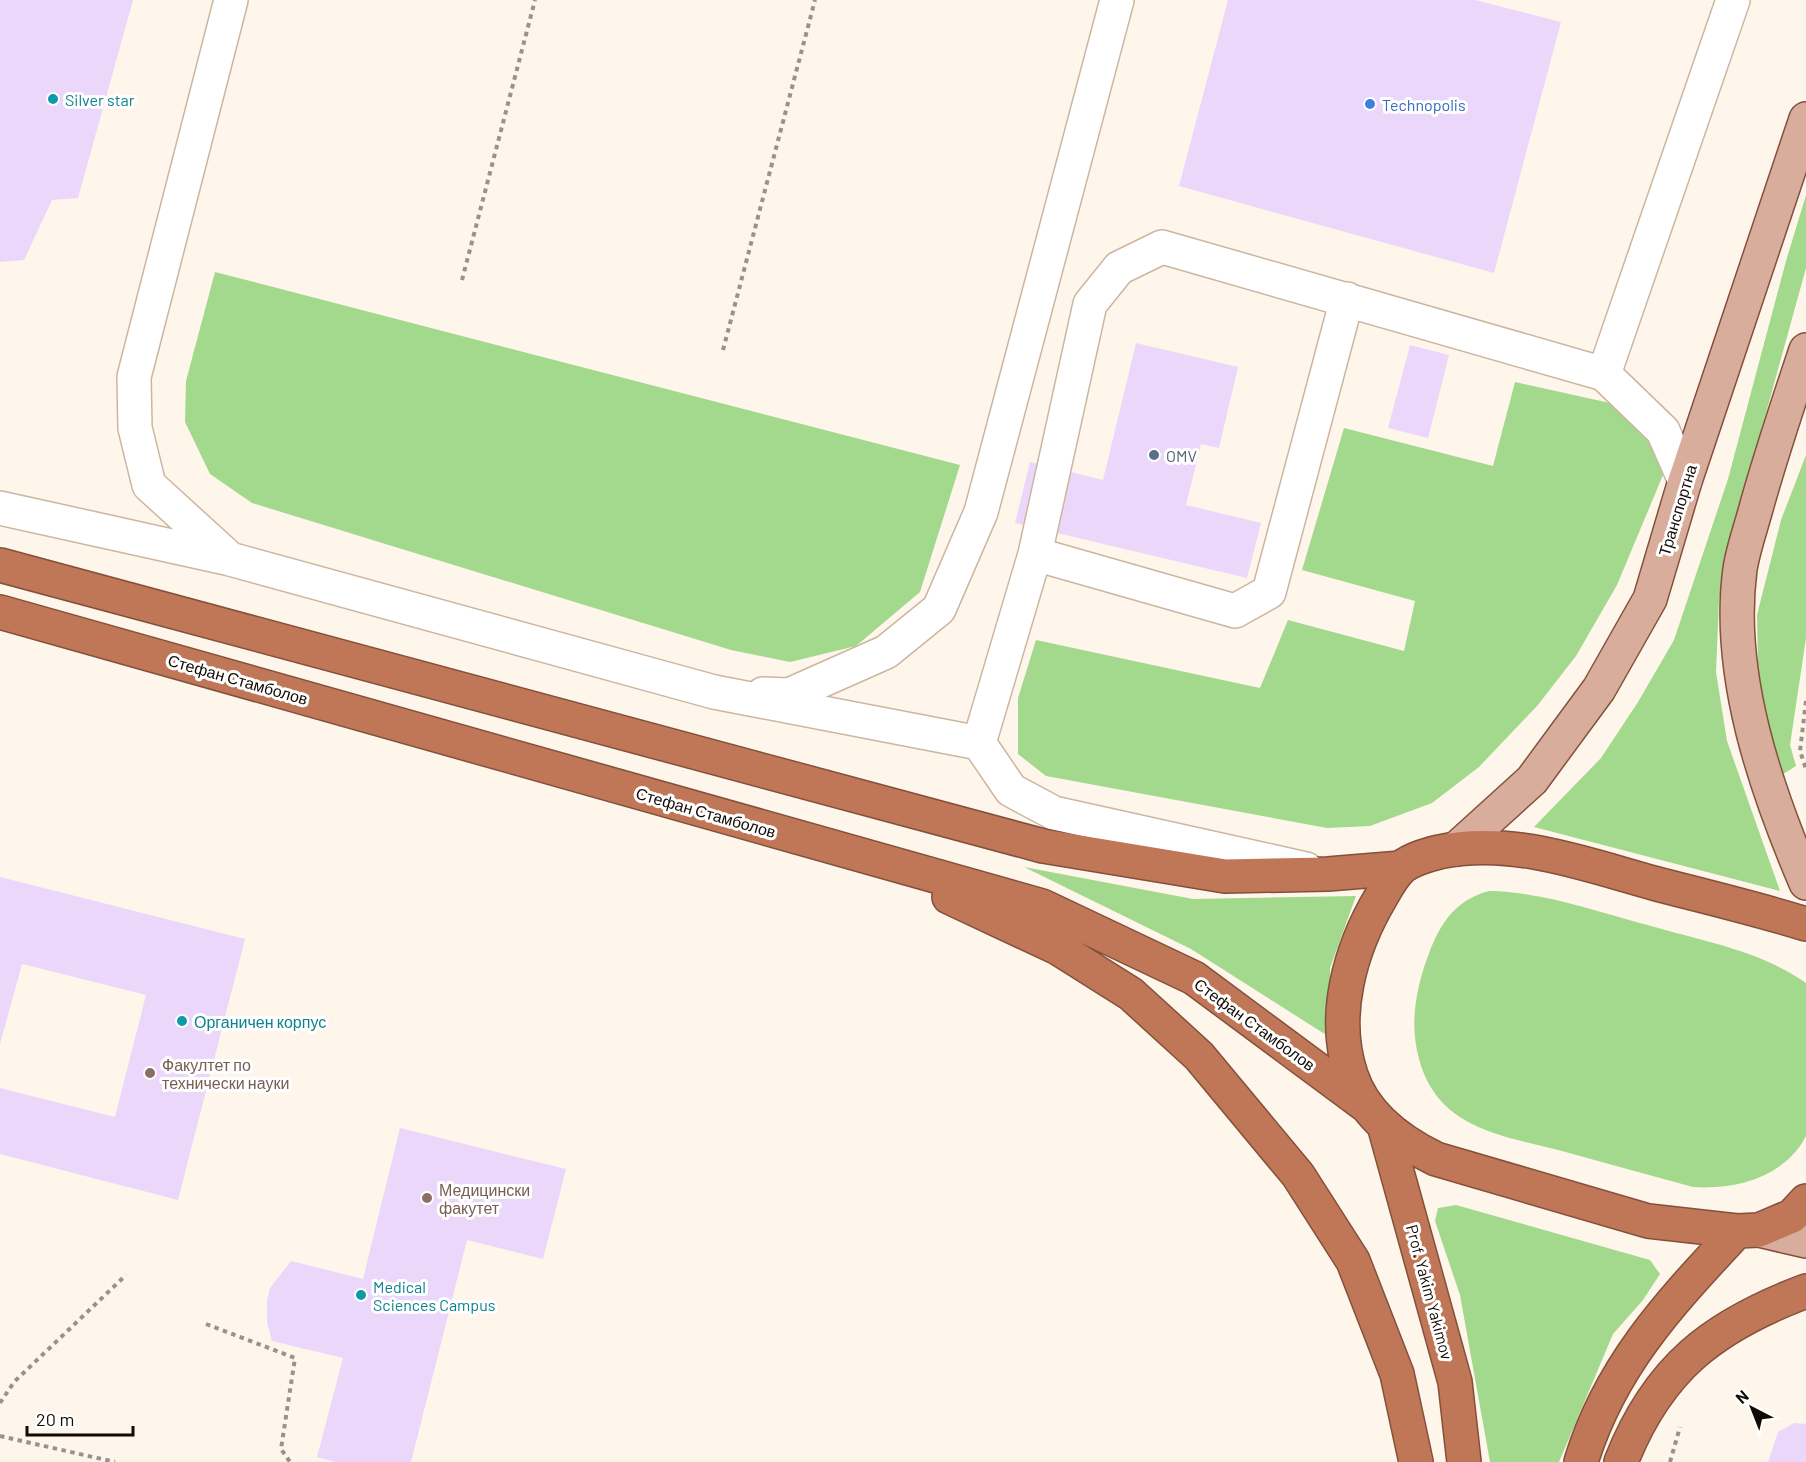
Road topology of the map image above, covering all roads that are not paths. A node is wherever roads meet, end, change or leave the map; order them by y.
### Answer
1 (231, 0) edge
2 (1117, 0) edge
3 (1733, 0) edge
4 (1806, 119) edge
5 (1347, 299) junction
6 (1806, 350) edge
7 (1604, 374) junction
8 (1685, 481) junction
9 (0, 508) edge
10 (1035, 554) junction
11 (230, 559) junction
12 (0, 565) edge
13 (0, 612) edge
14 (714, 692) junction
15 (979, 743) junction
16 (1456, 849) junction
17 (857, 855) junction
18 (1401, 868) junction
19 (1328, 874) junction
20 (1806, 883) edge
21 (1806, 924) edge
22 (1376, 1116) junction
23 (1806, 1201) edge
24 (1748, 1231) junction
25 (1806, 1241) edge
26 (1806, 1291) edge
27 (1416, 1462) edge
28 (1464, 1462) edge
29 (1581, 1462) edge
30 (1622, 1462) edge

1 - 11 lane
2 - 14 lane
3 - 7 lane
4 - 8 main road, Транспортна
5 - 7 lane
5 - 10 lane
5 - 10 lane
6 - 20 main road
7 - 8 lane
8 - 16 main road, Транспортна
9 - 11 lane
10 - 15 lane
11 - 14 lane
12 - 19 highway
13 - 17 highway, Стефан Стамболов
14 - 15 lane
15 - 19 lane
16 - 18 highway
16 - 21 highway
17 - 22 highway, Стефан Стамболов
17 - 27 highway
18 - 19 highway
18 - 22 highway
22 - 24 highway, Стефан Стамболов
22 - 28 highway, Prof. Yakim Yakimov
23 - 24 highway
24 - 25 main road
24 - 29 highway
26 - 30 highway

